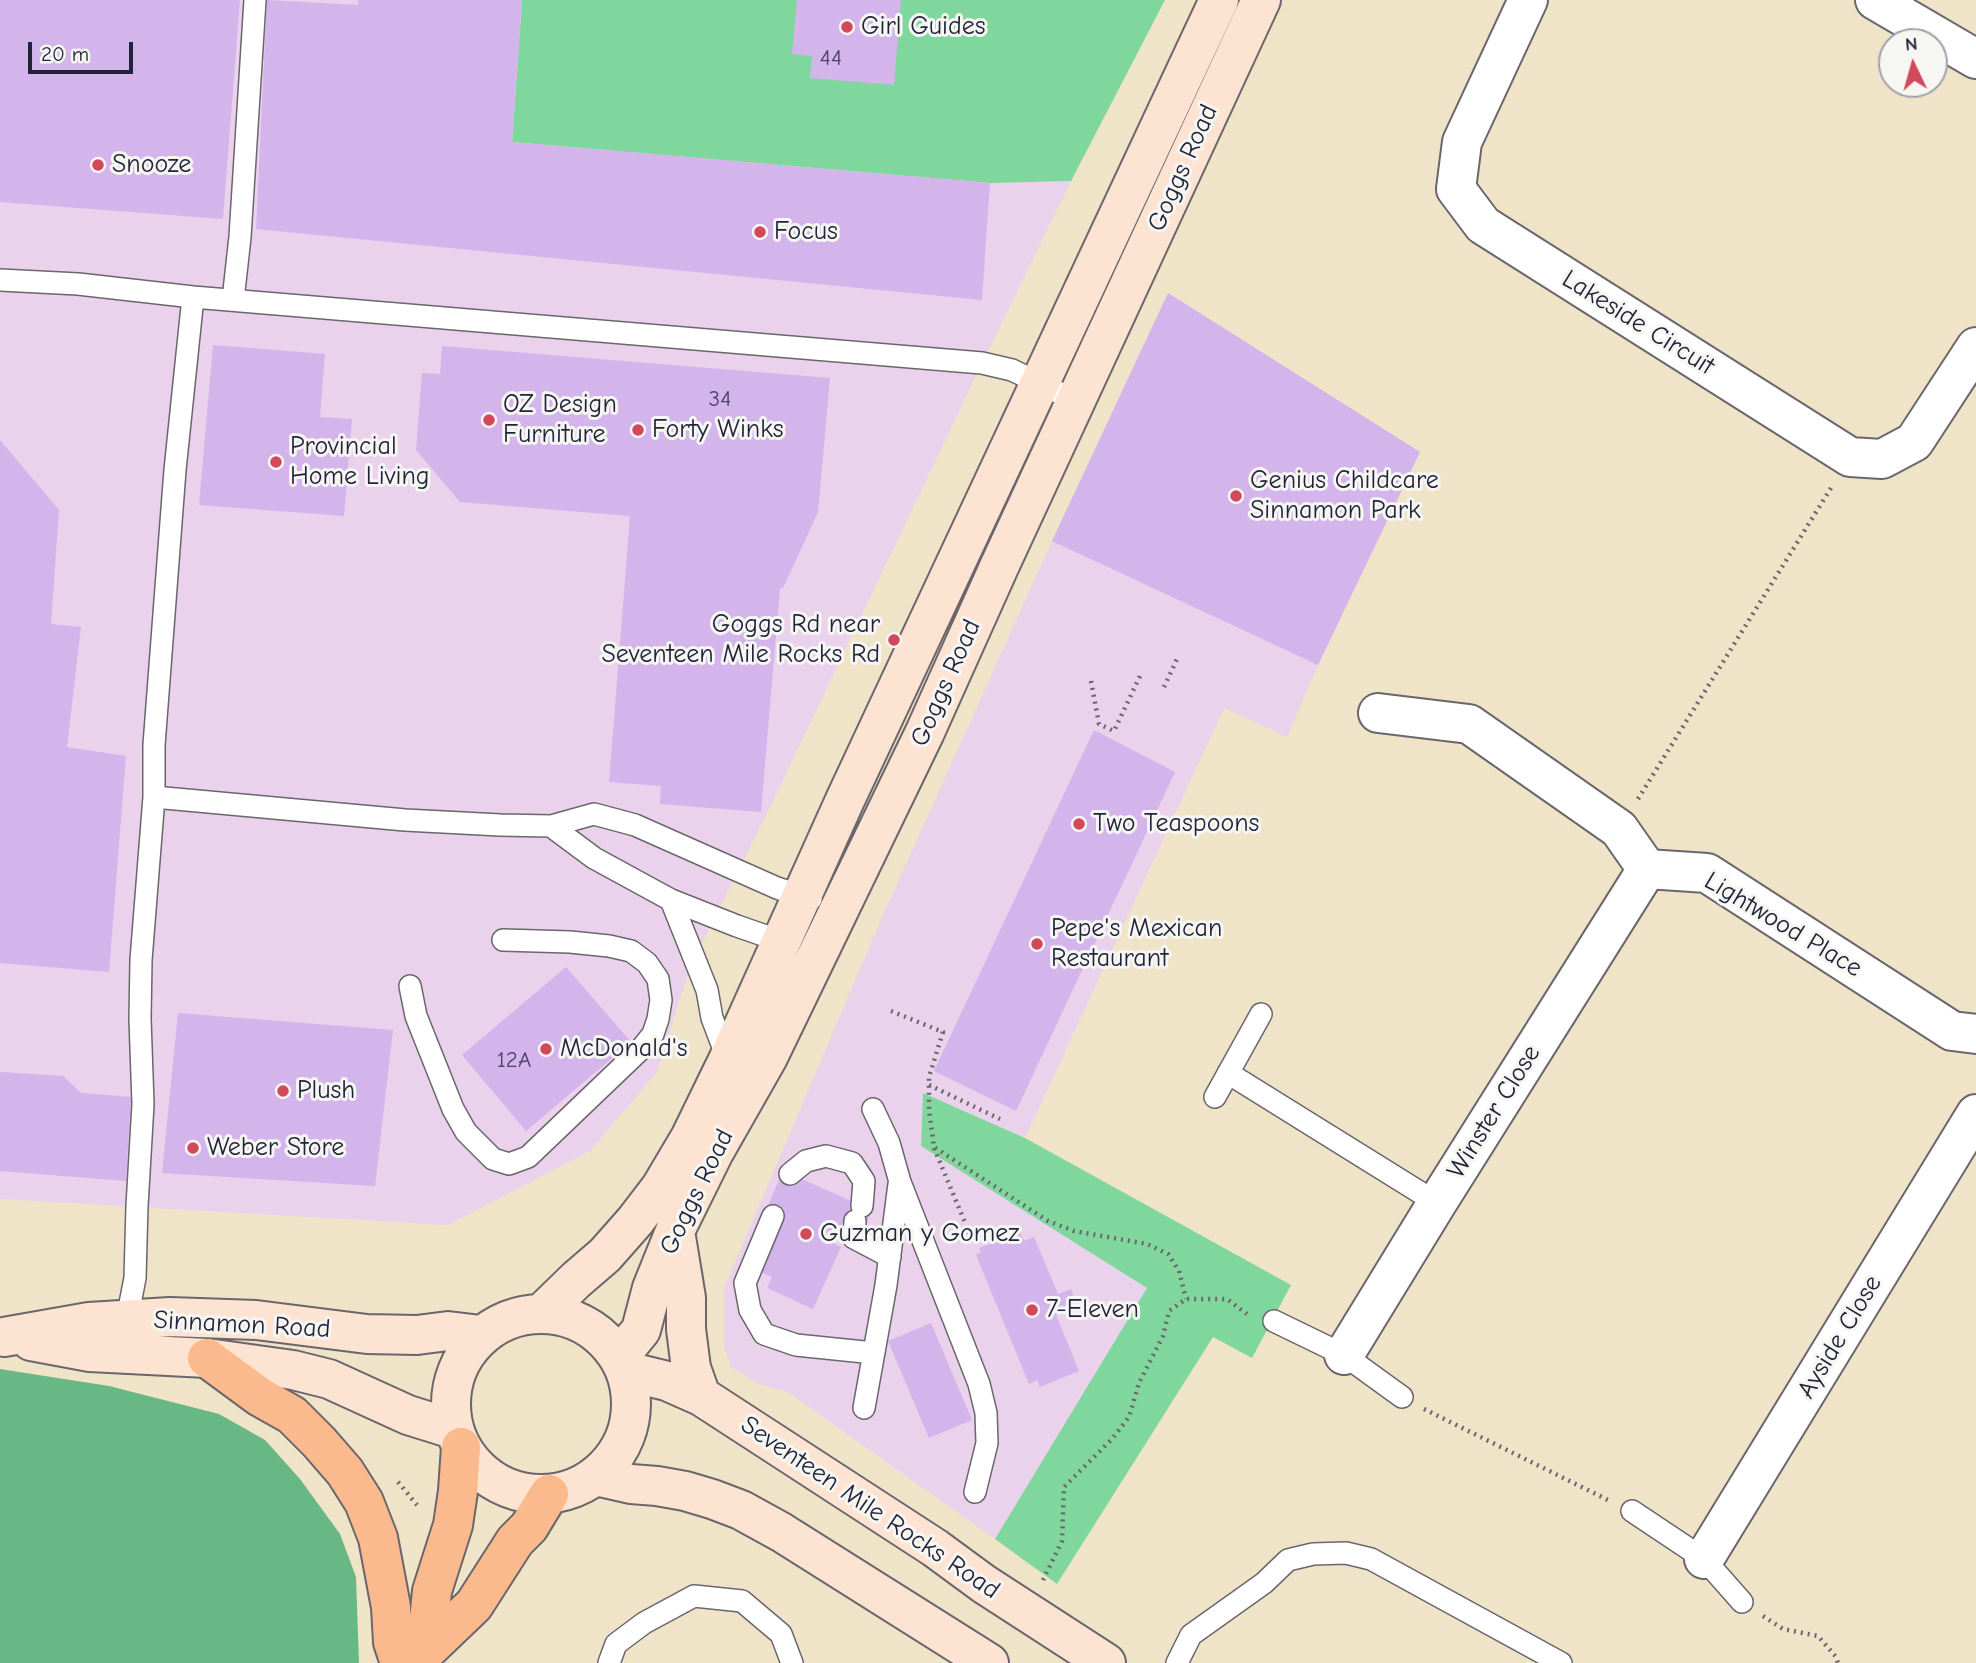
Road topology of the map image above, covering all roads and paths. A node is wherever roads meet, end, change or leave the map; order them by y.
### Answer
1 (255, 0) edge
2 (1219, 0) edge
3 (1261, 0) edge
4 (1528, 0) edge
5 (1875, 0) edge
6 (1976, 59) edge
7 (0, 280) edge
8 (193, 297) junction
9 (233, 300) junction
10 (1976, 346) edge
11 (1041, 383) junction
12 (1076, 401) junction
13 (1850, 457) junction
14 (1178, 657) dead end
15 (1140, 676) dead end
16 (1091, 681) dead end
17 (1164, 687) dead end
18 (1378, 713) dead end
19 (154, 797) junction
20 (551, 826) junction
21 (1619, 829) junction
22 (1647, 869) junction
23 (802, 895) junction
24 (671, 900) junction
25 (839, 909) junction
26 (503, 940) dead end
27 (782, 941) junction
28 (818, 954) junction
29 (410, 986) dead end
30 (891, 1011) dead end
31 (1261, 1014) dead end
32 (1976, 1034) edge
33 (729, 1060) junction
34 (1228, 1073) junction
35 (929, 1084) junction
36 (1215, 1097) dead end
37 (873, 1109) dead end
38 (1976, 1114) edge
39 (1000, 1119) dead end
40 (934, 1147) junction
41 (790, 1174) dead end
42 (900, 1182) junction
43 (1437, 1203) junction
44 (773, 1216) dead end
45 (675, 1231) junction
46 (925, 1248) junction
47 (890, 1257) junction
48 (1186, 1299) junction
49 (542, 1312) junction
50 (127, 1319) junction
51 (1274, 1321) joint
52 (481, 1335) junction
53 (2, 1337) edge
54 (874, 1353) junction
55 (1344, 1355) junction
56 (207, 1358) junction
57 (622, 1364) junction
58 (701, 1396) junction
59 (1402, 1397) joint
60 (864, 1408) dead end
61 (457, 1438) junction
62 (596, 1476) junction
63 (975, 1492) dead end
64 (549, 1494) junction
65 (1632, 1511) joint
66 (1704, 1559) junction
67 (1041, 1585) dead end
68 (1742, 1602) joint
69 (415, 1659) edge
70 (609, 1663) edge
71 (792, 1663) edge
72 (989, 1663) edge
73 (1106, 1663) edge
74 (1177, 1663) edge
75 (1561, 1663) edge
76 (1838, 1663) edge

1 - 9 lane
2 - 11 main road, Goggs Road
3 - 12 main road, Goggs Road
4 - 13 street, Lakeside Circuit
5 - 6 street
7 - 8 lane
8 - 9 lane
8 - 19 lane
9 - 11 lane
10 - 13 street
11 - 12 lane
11 - 23 main road, Goggs Road
12 - 25 main road, Goggs Road
13 - 21 path
14 - 17 path
15 - 16 path
18 - 21 street
19 - 20 lane
19 - 50 lane
20 - 23 lane
20 - 24 lane
21 - 22 street
22 - 32 street, Lightwood Place
22 - 43 street, Winster Close
23 - 25 lane
23 - 27 main road, Goggs Road
24 - 27 lane
24 - 33 lane
25 - 28 main road, Goggs Road
26 - 29 lane
27 - 28 lane
27 - 33 main road, Goggs Road
28 - 45 main road, Goggs Road
30 - 35 path
31 - 34 lane
33 - 49 main road, Goggs Road
34 - 36 lane
34 - 43 lane
35 - 39 path
35 - 40 path
37 - 42 lane
38 - 66 street, Ayside Close
40 - 46 path
40 - 48 path
41 - 47 lane
42 - 46 lane
42 - 47 lane
43 - 55 street, Winster Close
44 - 54 lane
45 - 57 main road, Goggs Road
45 - 58 main road
46 - 63 lane
47 - 54 lane
48 - 51 path
48 - 67 path
49 - 52 main road
49 - 57 main road
50 - 52 main road, Sinnamon Road
50 - 53 main road, Sinnamon Road
51 - 55 lane
52 - 61 main road
53 - 56 main road, Sinnamon Road
54 - 60 lane
55 - 59 lane
56 - 61 main road, Sinnamon Road
56 - 69 highway
57 - 58 main road, Seventeen Mile Rocks Road
57 - 62 main road
58 - 73 main road, Seventeen Mile Rocks Road
59 - 65 path
61 - 64 main road
61 - 69 highway
62 - 64 main road
62 - 72 main road
64 - 69 highway
65 - 66 lane
66 - 68 lane
68 - 76 path
70 - 71 lane
74 - 75 lane

